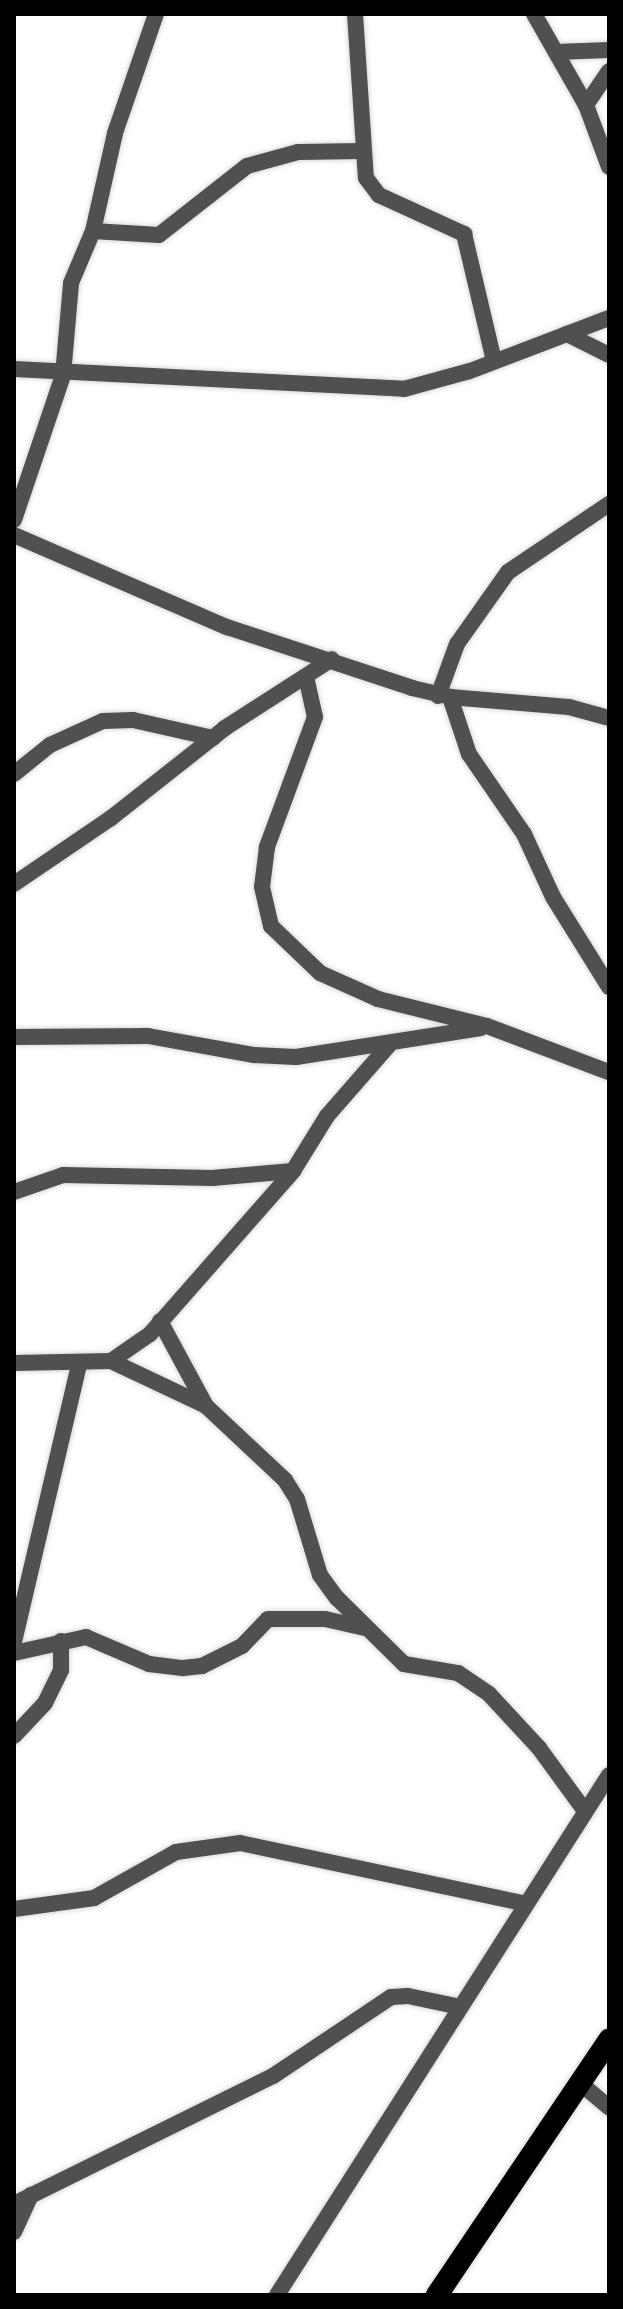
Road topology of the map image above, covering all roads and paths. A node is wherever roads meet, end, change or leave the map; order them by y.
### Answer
1 (156, 14) edge
2 (355, 14) edge
3 (534, 14) edge
4 (609, 50) edge
5 (556, 52) junction
6 (609, 71) edge
7 (586, 105) junction
8 (361, 151) junction
9 (609, 167) edge
10 (93, 231) junction
11 (609, 318) edge
12 (567, 334) junction
13 (609, 355) edge
14 (494, 361) junction
15 (14, 369) edge
16 (63, 375) junction
17 (609, 504) edge
18 (14, 520) edge
19 (14, 535) edge
20 (332, 659) junction
21 (306, 677) junction
22 (444, 697) junction
23 (609, 718) edge
24 (213, 738) junction
25 (14, 774) edge
26 (14, 884) edge
27 (609, 987) edge
28 (487, 1026) junction
29 (14, 1037) edge
30 (389, 1045) junction
31 (609, 1072) edge
32 (293, 1171) junction
33 (14, 1192) edge
34 (160, 1321) junction
35 (111, 1361) junction
36 (14, 1363) edge
37 (79, 1365) junction
38 (206, 1406) junction
39 (366, 1629) junction
40 (61, 1641) junction
41 (14, 1642) edge
42 (14, 1653) edge
43 (14, 1736) edge
44 (609, 1775) edge
45 (585, 1811) junction
46 (526, 1904) junction
47 (14, 1909) edge
48 (460, 2007) junction
49 (609, 2040) edge
50 (580, 2083) junction
51 (609, 2107) edge
52 (31, 2195) junction
53 (14, 2204) edge
54 (14, 2232) edge
55 (277, 2295) edge
56 (437, 2295) edge

1 - 10 street
2 - 8 street
3 - 5 street
4 - 5 street
5 - 7 street
6 - 7 street
7 - 9 street
8 - 10 street
8 - 14 street
10 - 16 street
11 - 12 street
12 - 13 street
12 - 14 street
14 - 16 street
15 - 16 street
16 - 18 street
17 - 22 street
19 - 20 street
20 - 21 street
20 - 22 street
21 - 24 street
21 - 28 street
22 - 23 street
22 - 27 street
24 - 25 street
24 - 26 street
28 - 30 street
28 - 31 street
29 - 30 street
30 - 32 street
32 - 33 street
32 - 34 street
34 - 35 street
34 - 38 street
35 - 37 street
35 - 38 street
36 - 37 street
37 - 41 street
38 - 39 street
39 - 40 street
39 - 45 street
40 - 42 street
40 - 43 street
44 - 45 street
45 - 46 street
46 - 47 street
46 - 48 street
48 - 52 street
48 - 55 street
49 - 50 highway
50 - 51 street
50 - 56 highway
52 - 53 street
52 - 54 street

